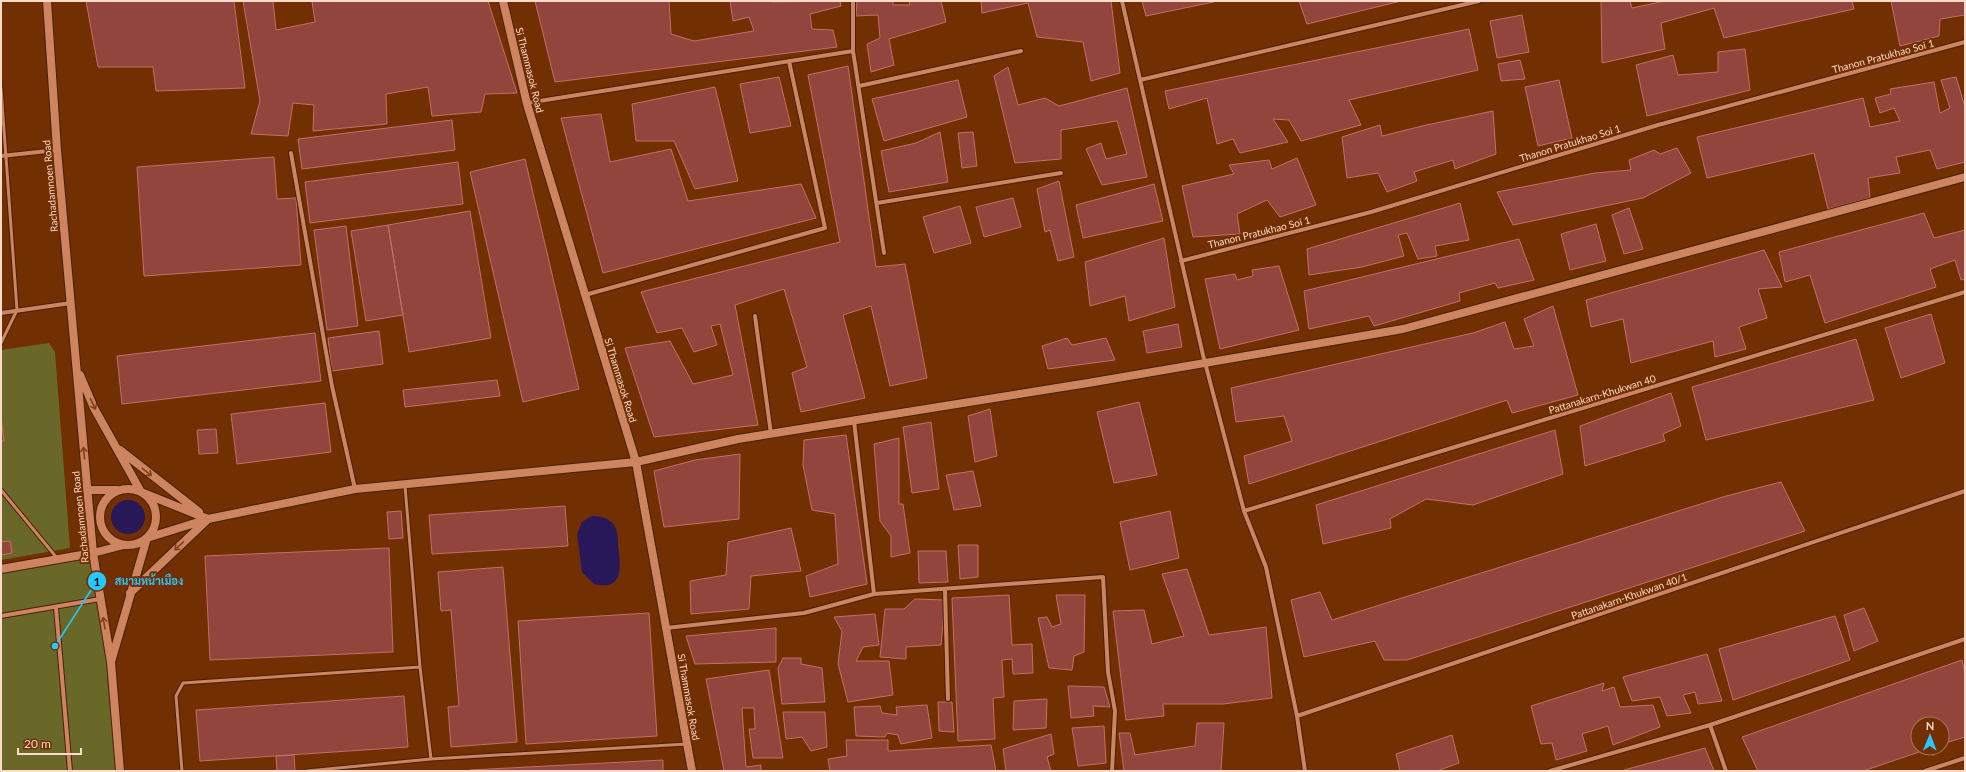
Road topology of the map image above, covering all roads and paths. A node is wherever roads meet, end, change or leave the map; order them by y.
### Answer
1 (47, 1) edge
2 (503, 1) edge
3 (853, 1) edge
4 (1122, 1) edge
5 (1479, 1) edge
6 (1965, 42) edge
7 (853, 51) junction
8 (1020, 51) dead end
9 (789, 61) junction
10 (1140, 80) junction
11 (859, 86) junction
12 (1, 88) edge
13 (527, 104) junction
14 (57, 150) junction
15 (291, 152) dead end
16 (6, 155) junction
17 (1, 156) edge
18 (1061, 173) dead end
19 (1965, 177) edge
20 (877, 203) junction
21 (884, 253) dead end
22 (1181, 261) junction
23 (1965, 292) edge
24 (585, 295) junction
25 (71, 303) junction
26 (17, 310) junction
27 (1, 313) edge
28 (754, 316) dead end
29 (1, 343) edge
30 (1206, 363) junction
31 (77, 369) junction
32 (854, 420) junction
33 (770, 434) junction
34 (116, 448) junction
35 (636, 462) junction
36 (405, 484) junction
37 (355, 489) junction
38 (1, 490) edge
39 (88, 490) junction
40 (118, 490) junction
41 (1965, 491) edge
42 (141, 492) junction
43 (1244, 511) junction
44 (208, 519) junction
45 (147, 538) junction
46 (124, 545) junction
47 (93, 553) junction
48 (58, 559) junction
49 (1, 569) edge
50 (945, 590) junction
51 (130, 594) junction
52 (874, 594) junction
53 (100, 599) junction
54 (56, 608) junction
55 (1, 616) edge
56 (666, 628) junction
57 (1965, 639) edge
58 (111, 662) junction
59 (420, 667) junction
60 (948, 699) dead end
61 (1298, 716) junction
62 (1710, 725) junction
63 (687, 744) junction
64 (1965, 758) edge
65 (432, 759) junction
66 (70, 771) edge
67 (120, 771) edge
68 (182, 771) edge
69 (306, 771) edge
70 (692, 771) edge
71 (1112, 771) edge
72 (1305, 771) edge
73 (1550, 771) edge
74 (1726, 771) edge
75 (1927, 771) edge

1 - 14 street, Rachadamnoen Road
2 - 13 street, Si Thammasok Road
3 - 7 street
4 - 10 street
5 - 10 street
6 - 22 street, Thanon Pratukhao Soi 1
7 - 9 street
7 - 11 street
8 - 11 street
9 - 13 street
9 - 24 street
10 - 22 street
11 - 20 street
12 - 16 lane
13 - 24 street, Si Thammasok Road
14 - 16 street
14 - 25 street, Rachadamnoen Road
15 - 37 street
16 - 17 street
16 - 26 lane
18 - 20 street
19 - 30 street
20 - 21 street
22 - 30 street
23 - 43 street, Pattanakarn-Khukwan 40
24 - 35 street, Si Thammasok Road
25 - 26 street
25 - 31 street, Rachadamnoen Road
26 - 27 street
26 - 29 lane
28 - 33 street
30 - 32 street
30 - 43 street
31 -> 34 street, Rachadamnoen Road
39 -> 31 street, Rachadamnoen Road
32 - 33 street
32 - 52 street
33 - 35 street
34 - 42 street, Rachadamnoen Road
34 -> 44 street
35 - 36 street
35 - 56 street, Si Thammasok Road
36 - 37 street
36 - 59 lane
37 - 44 street
38 - 48 lane
39 - 40 street
39 - 47 street, Rachadamnoen Road
40 - 42 street
40 - 46 street
41 - 61 street, Pattanakarn-Khukwan 40/1
42 - 44 street
42 - 45 street
43 - 61 street
44 - 45 street
44 -> 51 street
45 - 46 street
45 - 51 street, Rachadamnoen Road
46 - 47 street
47 - 48 street
47 - 53 street, Rachadamnoen Road
48 - 49 street
50 - 52 street
50 - 60 street
50 - 71 street
51 - 58 street, Rachadamnoen Road
52 - 56 street
53 - 54 street
58 -> 53 street, Rachadamnoen Road
54 - 55 street
54 - 66 street
56 - 63 street, Si Thammasok Road
57 - 62 street
58 - 67 street, Rachadamnoen Road
59 - 65 lane
59 - 68 lane
61 - 72 street
62 - 73 street
62 - 74 street
63 - 65 lane
63 - 70 street, Si Thammasok Road
64 - 75 street
65 - 69 lane

